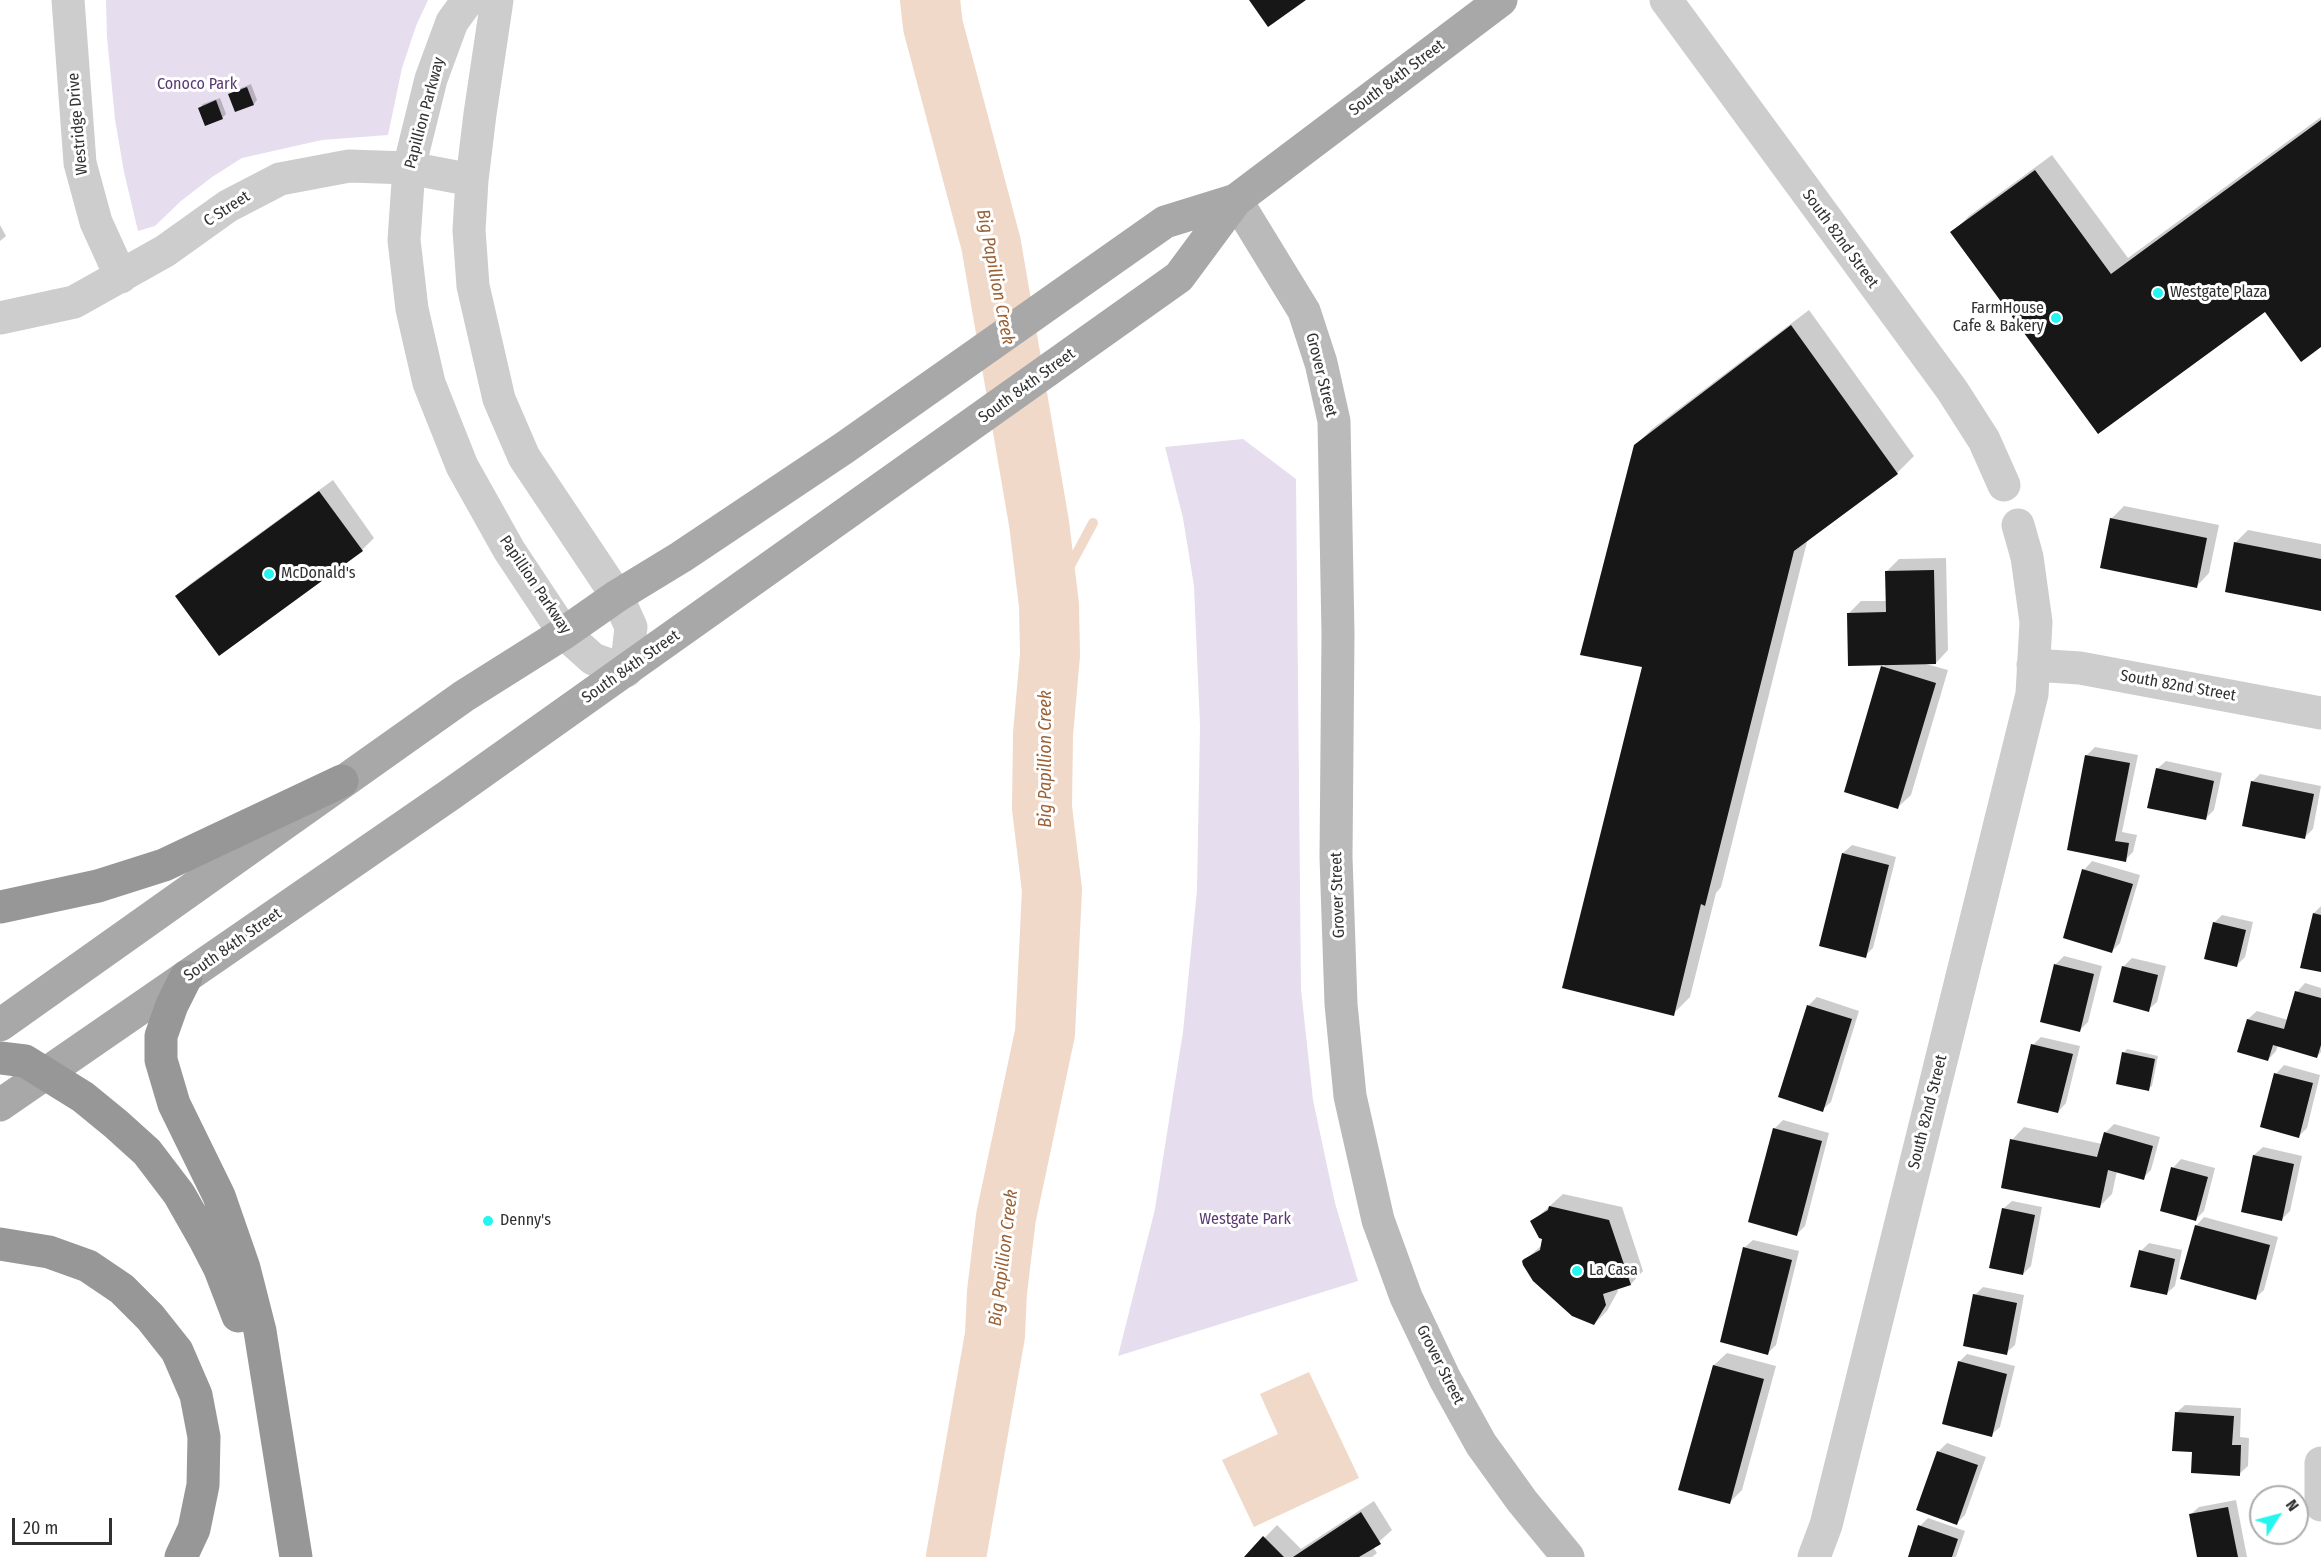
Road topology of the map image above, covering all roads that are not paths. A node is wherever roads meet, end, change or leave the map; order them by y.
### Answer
1 (68, 0) edge
2 (468, 0) edge
3 (497, 0) edge
4 (1501, 0) edge
5 (1666, 0) edge
6 (409, 168) junction
7 (472, 180) junction
8 (1236, 200) junction
9 (121, 277) junction
10 (0, 318) edge
11 (2004, 485) dead end
12 (2018, 525) dead end
13 (617, 596) junction
14 (564, 633) junction
15 (2033, 665) junction
16 (626, 670) junction
17 (2321, 713) edge
18 (342, 781) junction
19 (0, 907) edge
20 (186, 978) junction
21 (0, 1025) edge
22 (0, 1058) edge
23 (47, 1074) junction
24 (0, 1105) edge
25 (0, 1244) edge
26 (270, 1402) junction
27 (2321, 1463) edge
28 (2321, 1505) edge
29 (181, 1557) edge
30 (296, 1557) edge
31 (1568, 1557) edge
32 (1814, 1557) edge

1 - 9 street, Westridge Drive
2 - 6 street, Papillion Parkway
3 - 7 street
4 - 8 main road, South 84th Street
5 - 11 street, South 82nd Street
6 - 7 street, C Street
6 - 9 street, C Street
6 - 14 street, Papillion Parkway
7 - 13 street
8 - 13 main road, South 84th Street
8 - 16 main road, South 84th Street
8 - 31 street, Grover Street
9 - 10 street, C Street
12 - 15 street, South 82nd Street
13 - 14 main road, South 84th Street
13 - 16 street
14 - 16 street, Papillion Parkway
14 - 18 main road, South 84th Street
15 - 17 street, South 82nd Street
15 - 32 street, South 82nd Street
16 - 20 main road, South 84th Street
18 - 19 highway
18 - 21 main road, South 84th Street
20 - 23 main road, South 84th Street
20 - 26 highway
22 - 23 highway
23 - 24 main road, South 84th Street
23 - 26 highway
25 - 29 highway
26 - 30 highway
27 - 28 street

